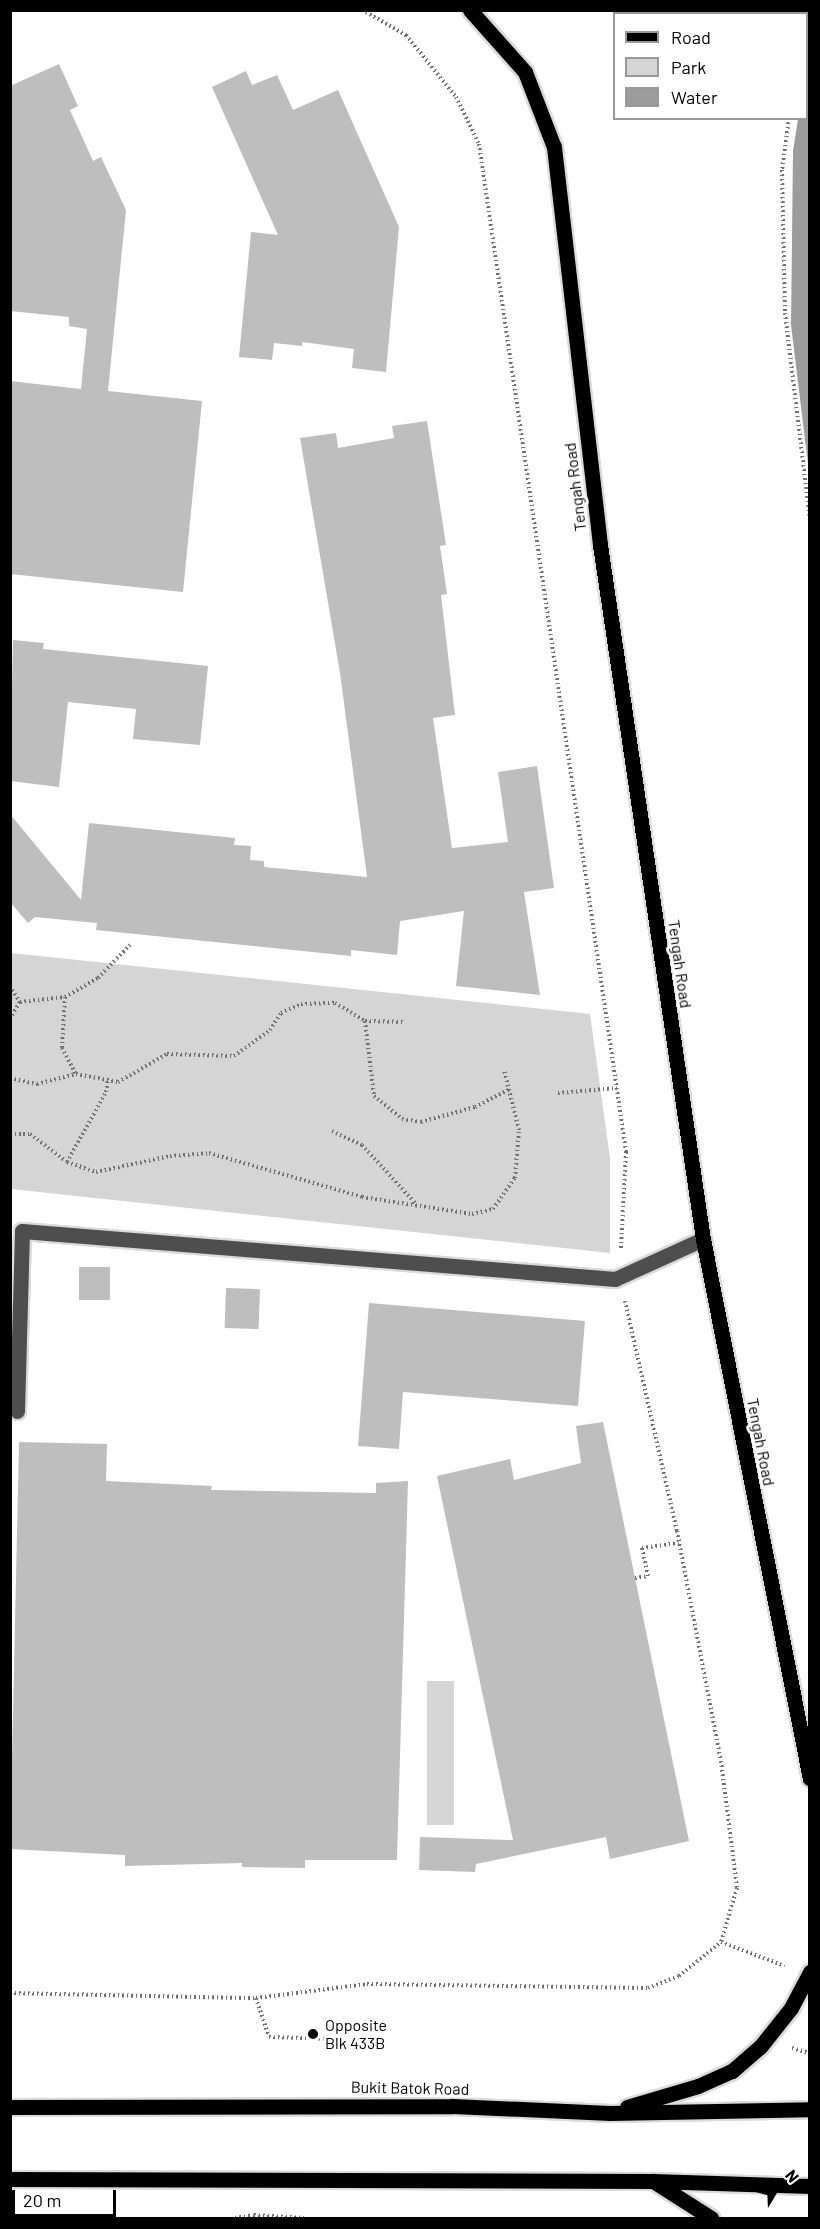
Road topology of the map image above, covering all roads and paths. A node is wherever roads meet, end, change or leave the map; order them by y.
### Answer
1 (362, 10) edge
2 (470, 10) edge
3 (789, 120) edge
4 (810, 521) edge
5 (130, 945) dead end
6 (10, 986) edge
7 (65, 997) junction
8 (20, 1002) junction
9 (10, 1019) edge
10 (364, 1021) junction
11 (405, 1022) dead end
12 (504, 1070) dead end
13 (76, 1074) junction
14 (10, 1078) edge
15 (108, 1080) junction
16 (617, 1088) junction
17 (509, 1090) junction
18 (558, 1094) dead end
19 (332, 1131) dead end
20 (10, 1134) edge
21 (66, 1162) junction
22 (418, 1206) junction
23 (703, 1239) junction
24 (622, 1279) junction
25 (17, 1411) dead end
26 (679, 1543) junction
27 (635, 1578) dead end
28 (810, 1779) edge
29 (721, 1942) junction
30 (810, 1972) edge
31 (782, 1976) dead end
32 (10, 1993) edge
33 (256, 1998) junction
34 (338, 2039) dead end
35 (760, 2047) junction
36 (810, 2053) edge
37 (10, 2107) edge
38 (810, 2109) edge
39 (610, 2113) junction
40 (10, 2179) edge
41 (653, 2181) junction
42 (810, 2186) edge
43 (235, 2218) edge
44 (304, 2218) edge
45 (711, 2218) edge

1 - 16 path
2 - 23 main road, Tengah Road
3 - 4 path
5 - 7 path
6 - 8 path
7 - 8 path
7 - 13 path
8 - 9 path
10 - 11 path
10 - 15 path
10 - 17 path
12 - 17 path
13 - 14 path
13 - 15 path
15 - 21 path
16 - 18 path
16 - 24 path
17 - 22 path
19 - 22 path
20 - 21 path
21 - 22 path
23 - 24 lane
23 - 28 main road, Tengah Road
24 - 25 lane
24 - 26 path
26 - 27 path
26 - 29 path
29 - 31 path
29 - 33 path
30 - 35 main road
32 - 33 path
33 - 34 path
35 - 36 path
35 - 39 main road
37 - 39 main road, Bukit Batok Road
38 - 39 main road, Bukit Batok Road
40 - 41 main road
41 - 42 main road
41 - 45 main road
43 - 44 path

